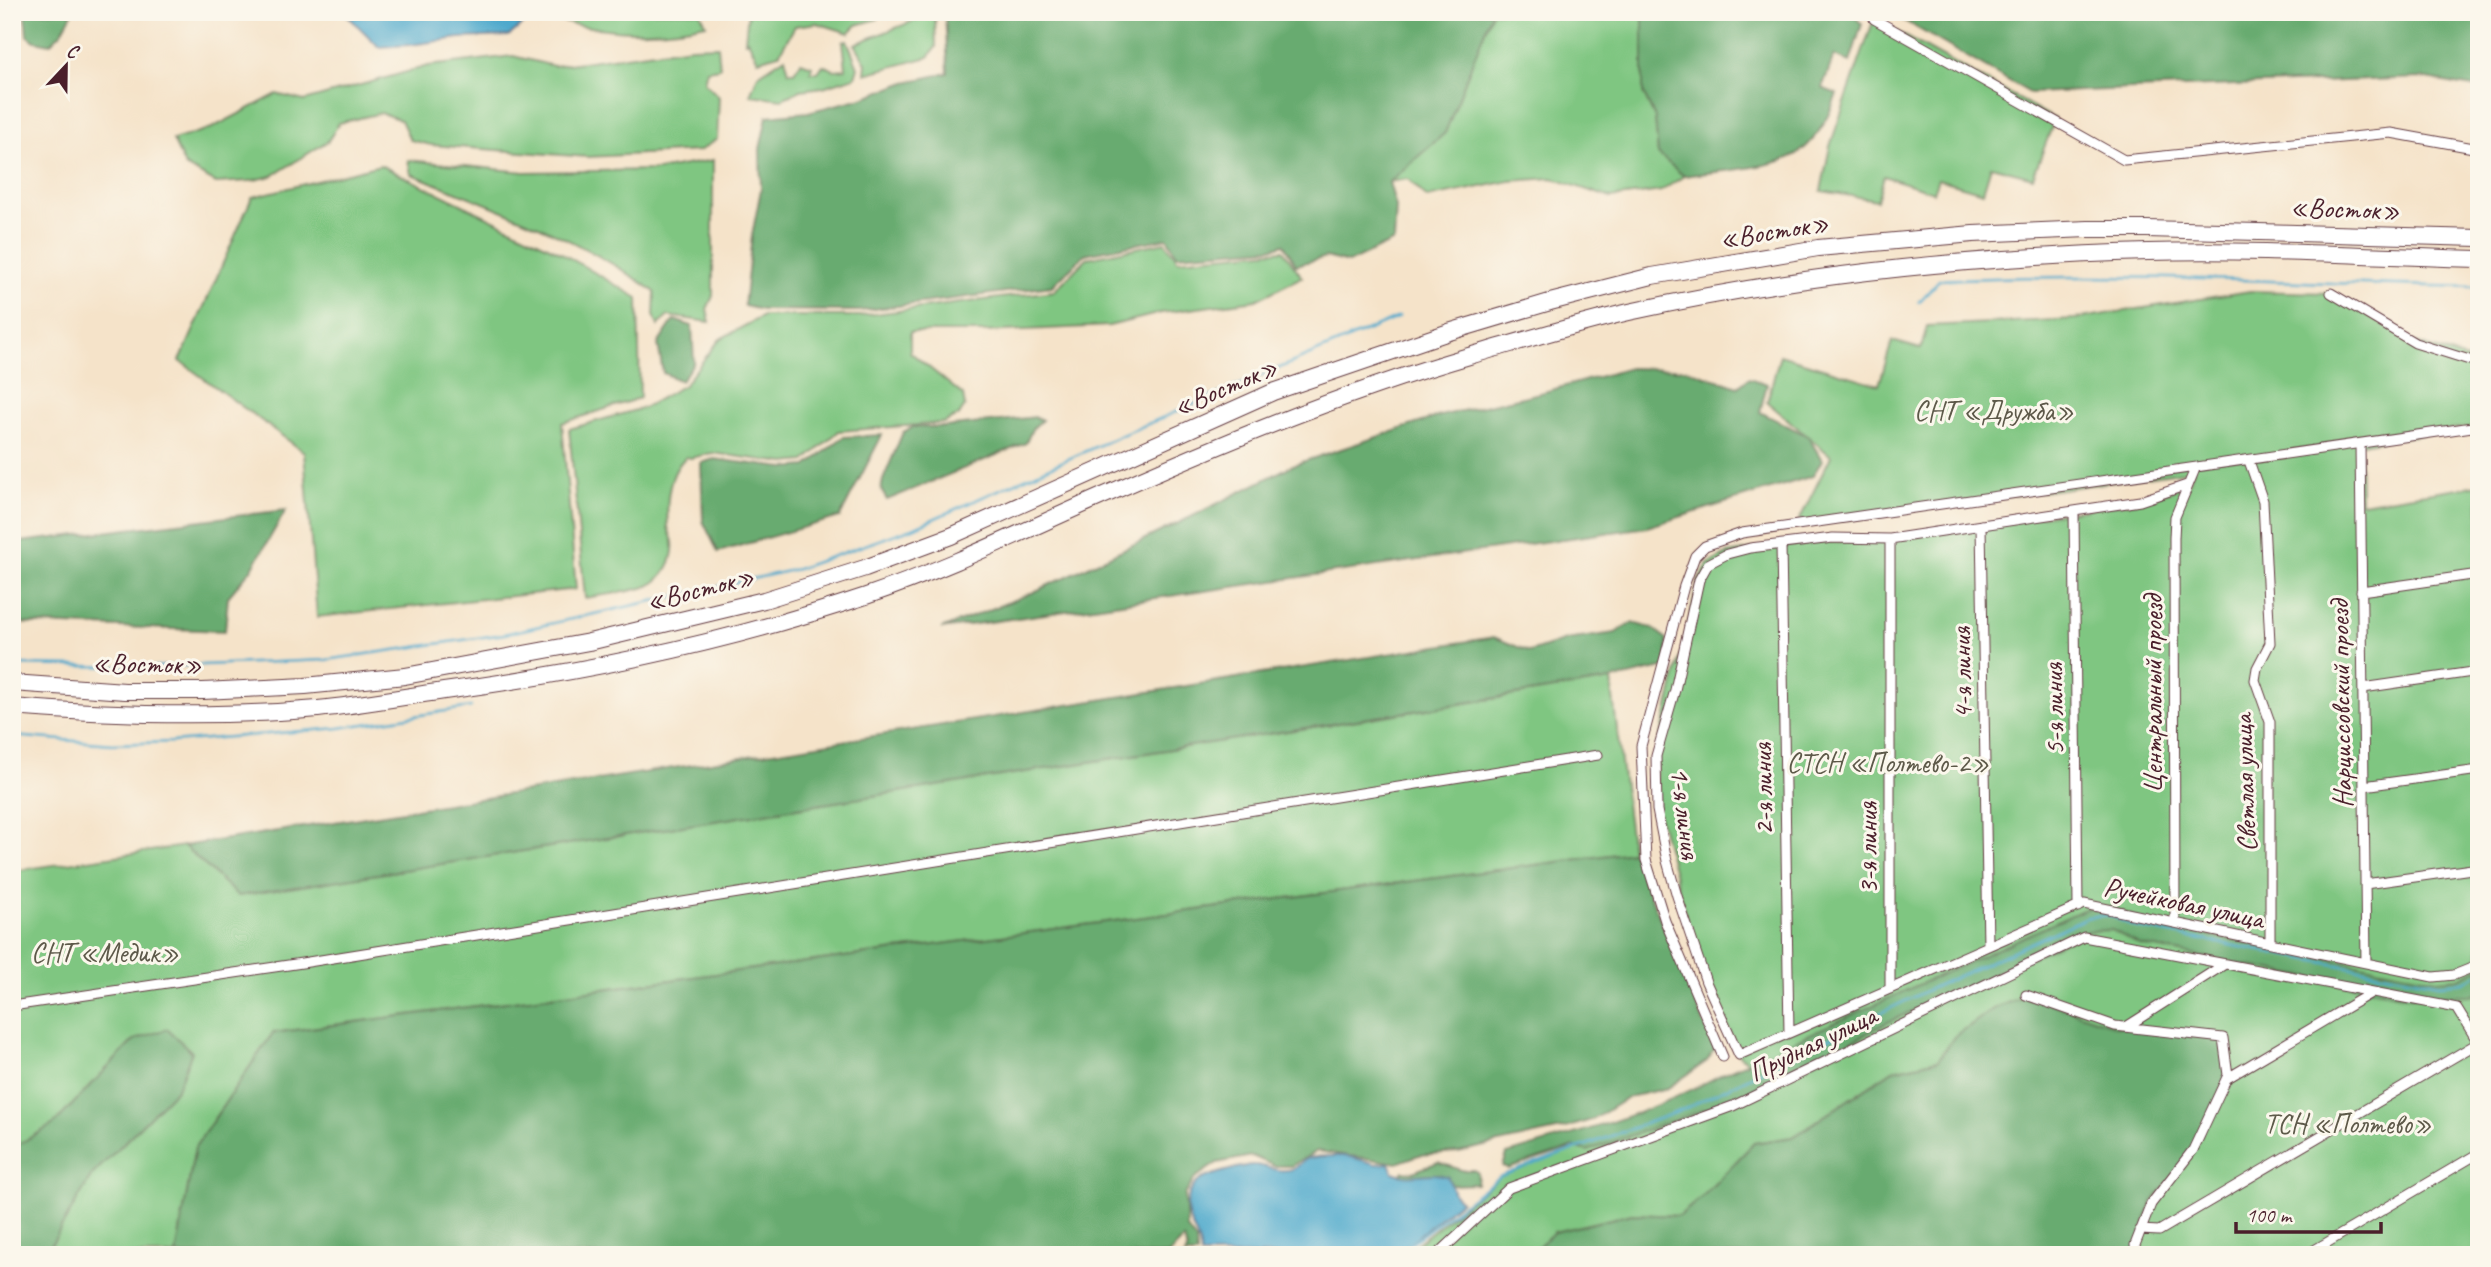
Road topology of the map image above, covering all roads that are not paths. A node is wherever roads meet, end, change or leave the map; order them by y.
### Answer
1 (1874, 19) dead end
2 (2479, 149) edge
3 (2479, 238) edge
4 (2479, 259) edge
5 (2331, 293) dead end
6 (2479, 363) edge
7 (2479, 426) edge
8 (2360, 444) junction
9 (2249, 461) junction
10 (2194, 469) junction
11 (2187, 485) junction
12 (2074, 511) junction
13 (1981, 525) junction
14 (1889, 539) junction
15 (1781, 545) junction
16 (2479, 574) edge
17 (2361, 591) junction
18 (2479, 671) edge
19 (12, 683) edge
20 (2362, 688) junction
21 (12, 707) edge
22 (1598, 755) dead end
23 (2479, 770) edge
24 (2364, 786) junction
25 (2479, 868) edge
26 (2365, 884) junction
27 (2078, 907) junction
28 (2175, 923) junction
29 (2270, 943) junction
30 (1988, 946) junction
31 (2366, 963) junction
32 (2225, 964) junction
33 (2479, 965) edge
34 (1890, 989) junction
35 (2371, 993) junction
36 (2026, 995) dead end
37 (12, 1006) edge
38 (2126, 1027) junction
39 (1789, 1033) junction
40 (2478, 1044) edge
41 (1739, 1055) joint
42 (1723, 1057) dead end
43 (2226, 1079) junction
44 (2479, 1153) edge
45 (2140, 1230) junction
46 (1437, 1255) edge
47 (2136, 1255) edge
48 (2306, 1255) edge

1 - 2 street
3 - 19 highway, «Восток»
4 - 21 highway, «Восток»
5 - 6 street
7 - 8 street
8 - 9 street
8 - 17 street, Нарциссовский проезд
9 - 10 street
9 - 29 street, Светлая улица
10 - 11 street, Центральный проезд
10 - 42 street
11 - 12 street, 1-я линия
11 - 28 street, Центральный проезд
12 - 13 street, 1-я линия
12 - 27 street, 5-я линия
13 - 14 street, 1-я линия
13 - 30 street, 4-я линия
14 - 15 street, 1-я линия
14 - 34 street, 3-я линия
15 - 39 street, 2-я линия
15 - 41 street, 1-я линия
16 - 17 street
17 - 20 street, Нарциссовский проезд
18 - 20 street
20 - 24 street, Нарциссовский проезд
22 - 37 street
23 - 24 street
24 - 26 street, Нарциссовский проезд
25 - 26 street
26 - 31 street, Нарциссовский проезд
27 - 28 street, Ручейковая улица
27 - 30 street, Ручейковая улица
28 - 29 street, Ручейковая улица
29 - 31 street, Ручейковая улица
30 - 34 street, Ручейковая улица
31 - 33 street, Ручейковая улица
32 - 35 street, Прудная улица
32 - 38 street
32 - 46 street, Прудная улица
34 - 39 street, Ручейковая улица
35 - 40 street, Прудная улица
35 - 43 street
36 - 38 street
38 - 43 street
39 - 41 street, Ручейковая улица
40 - 45 street
43 - 45 street
44 - 48 street
45 - 47 street

